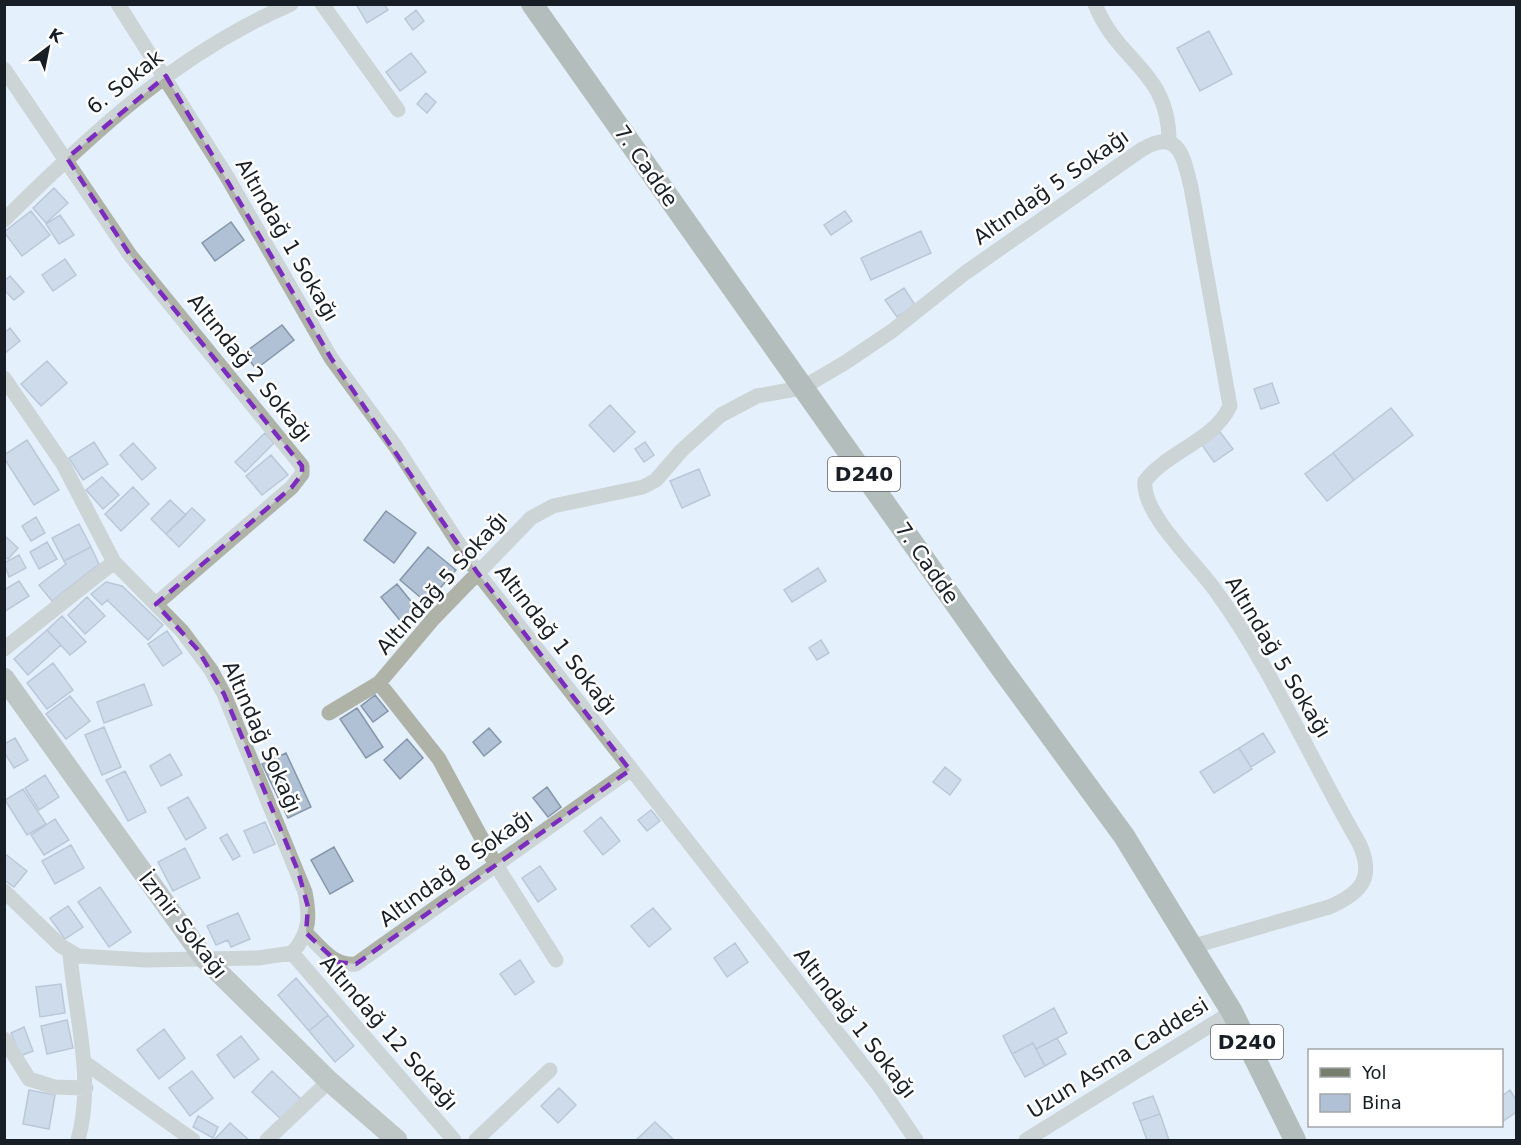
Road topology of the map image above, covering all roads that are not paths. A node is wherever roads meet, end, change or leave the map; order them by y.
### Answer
1 (118, 4) edge
2 (291, 4) edge
3 (322, 4) edge
4 (532, 4) edge
5 (1095, 4) edge
6 (255, 12) edge
7 (4, 69) edge
8 (166, 76) junction
9 (398, 110) dead end
10 (1169, 141) junction
11 (67, 158) junction
12 (4, 220) edge
13 (4, 378) edge
14 (802, 388) junction
15 (114, 562) junction
16 (477, 572) junction
17 (156, 604) junction
18 (4, 649) edge
19 (4, 678) edge
20 (379, 683) junction
21 (330, 713) dead end
22 (630, 770) junction
23 (496, 865) junction
24 (4, 891) edge
25 (306, 933) junction
26 (1194, 946) junction
27 (292, 953) junction
28 (70, 954) junction
29 (204, 958) junction
30 (556, 960) dead end
31 (1232, 1012) junction
32 (4, 1039) edge
33 (84, 1062) junction
34 (550, 1070) dead end
35 (329, 1081) junction
36 (86, 1089) junction
37 (78, 1140) edge
38 (193, 1140) edge
39 (267, 1140) edge
40 (397, 1140) edge
41 (454, 1140) edge
42 (476, 1140) edge
43 (915, 1140) edge
44 (1026, 1140) edge
45 (1295, 1140) edge

1 - 8 street, Altındağ 1 Sokağı
2 - 6 street, 6. Sokak
3 - 9 street
4 - 14 main road, 7. Cadde / D240
5 - 10 street
6 - 8 street, 6. Sokak
7 - 11 street
8 - 11 street, 6. Sokak
8 - 16 street, Altındağ 1 Sokağı
10 - 14 street, Altındağ 5 Sokağı
10 - 26 street, Altındağ 5 Sokağı
11 - 12 street, 6. Sokak
11 - 17 street, Altındağ 2 Sokağı
13 - 15 street, Altındağ Sokağı
14 - 16 street, Altındağ 5 Sokağı
14 - 26 main road, 7. Cadde / D240
15 - 17 street, Altındağ Sokağı
15 - 18 street
16 - 20 street, Altındağ 5 Sokağı
16 - 22 street, Altındağ 1 Sokağı
17 - 25 street, Altındağ Sokağı
19 - 29 street, İzmir Sokağı
20 - 21 street, Altındağ 5 Sokağı
20 - 23 street
22 - 23 street, Altındağ 8 Sokağı
22 - 43 street, Altındağ 1 Sokağı
23 - 25 street, Altındağ 8 Sokağı
23 - 30 street
24 - 28 street
25 - 27 street
26 - 31 main road, D240
27 - 29 street
27 - 41 street, Altındağ 12 Sokağı
28 - 29 street
28 - 33 street
29 - 35 street, İzmir Sokağı
31 - 44 street, Uzun Asma Caddesi
31 - 45 main road, D240
32 - 36 street
33 - 36 street
33 - 38 street
34 - 42 street
35 - 39 street
35 - 40 street, İzmir Sokağı
36 - 37 street

